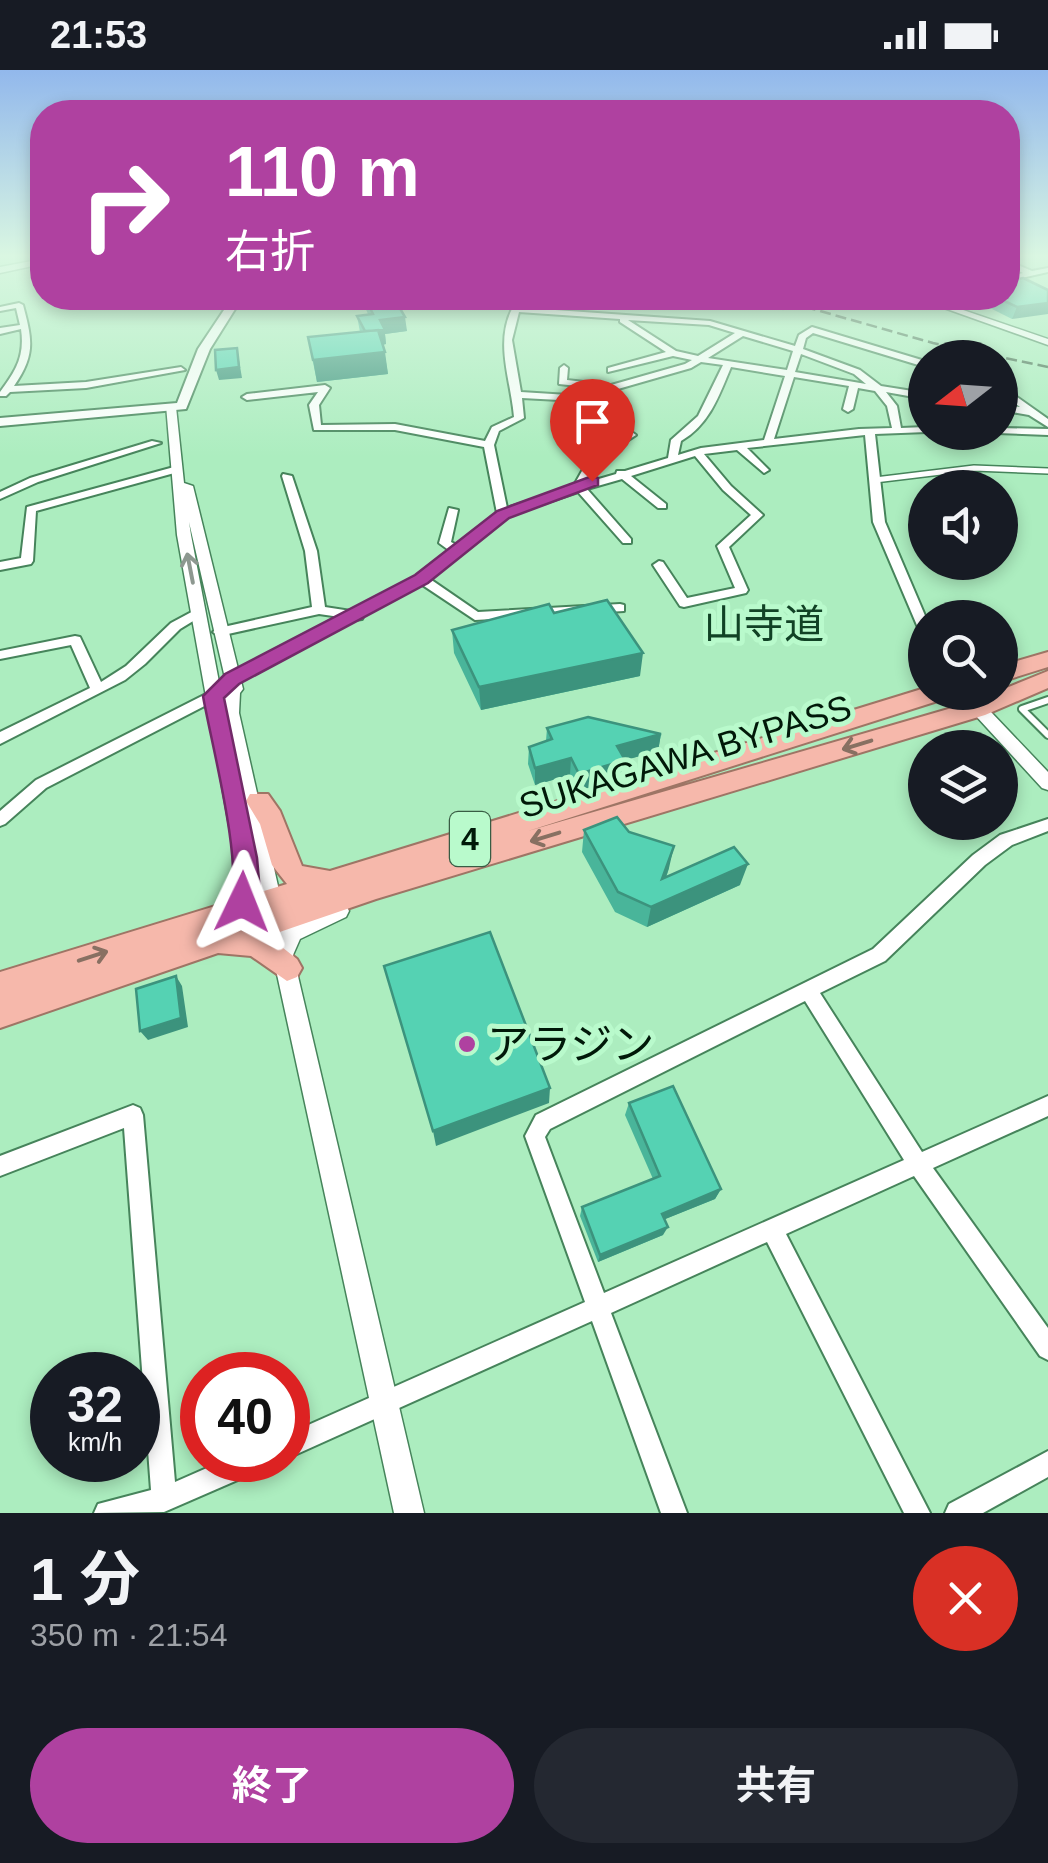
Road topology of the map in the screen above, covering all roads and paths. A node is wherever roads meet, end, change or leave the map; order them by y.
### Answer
1 (24, 322) edge
2 (205, 322) edge
3 (217, 322) edge
4 (509, 322) edge
5 (627, 322) edge
6 (698, 322) edge
7 (1000, 322) edge
8 (25, 326) junction
9 (0, 331) edge
10 (742, 333) junction
11 (1048, 341) edge
12 (798, 350) junction
13 (673, 353) junction
14 (705, 359) junction
15 (908, 359) edge
16 (728, 363) junction
17 (564, 368) dead end
18 (181, 370) junction
19 (611, 370) dead end
20 (790, 373) junction
21 (854, 384) junction
22 (878, 388) junction
23 (3, 393) edge
24 (908, 393) edge
25 (517, 395) junction
26 (247, 397) dead end
27 (590, 397) junction
28 (1018, 401) edge
29 (176, 406) junction
30 (848, 409) dead end
31 (1018, 411) edge
32 (1034, 413) junction
33 (0, 422) edge
34 (1048, 424) edge
35 (897, 430) junction
36 (908, 430) edge
37 (1018, 431) edge
38 (870, 432) junction
39 (1048, 432) edge
40 (156, 443) dead end
41 (768, 443) junction
42 (490, 445) junction
43 (739, 446) junction
44 (697, 452) junction
45 (672, 457) junction
46 (174, 470) junction
47 (764, 470) dead end
48 (1048, 472) edge
49 (621, 473) junction
50 (287, 476) dead end
51 (875, 480) junction
52 (578, 486) junction
53 (0, 496) edge
54 (662, 506) dead end
55 (454, 510) dead end
56 (503, 514) junction
57 (627, 541) dead end
58 (458, 551) junction
59 (658, 565) dead end
60 (0, 566) edge
61 (422, 579) junction
62 (912, 600) edge
63 (620, 608) dead end
64 (319, 610) junction
65 (199, 612) junction
66 (358, 616) junction
67 (218, 632) junction
68 (0, 655) edge
69 (1048, 659) edge
70 (1018, 668) edge
71 (232, 679) junction
72 (1048, 679) edge
73 (1018, 687) edge
74 (97, 688) junction
75 (213, 696) junction
76 (1048, 700) edge
77 (908, 702) edge
78 (939, 710) edge
79 (978, 710) edge
80 (1048, 735) edge
81 (0, 739) edge
82 (1048, 783) edge
83 (259, 800) junction
84 (0, 820) edge
85 (1048, 825) edge
86 (244, 858) junction
87 (399, 871) junction
88 (273, 908) junction
89 (164, 934) junction
90 (285, 961) junction
91 (151, 963) junction
92 (0, 986) edge
93 (809, 992) junction
94 (0, 1014) edge
95 (1048, 1106) edge
96 (918, 1164) junction
97 (0, 1166) edge
98 (772, 1229) junction
99 (597, 1306) junction
100 (1048, 1348) edge
101 (385, 1404) junction
102 (310, 1436) edge
103 (1048, 1463) edge
104 (203, 1482) edge
105 (164, 1499) junction
106 (108, 1513) edge
107 (409, 1513) edge
108 (674, 1513) edge
109 (917, 1513) edge
110 (958, 1513) edge

1 - 8 street
2 - 18 main road
3 - 29 main road
4 - 25 street
5 - 13 street
6 - 10 street
7 - 11 street
8 - 9 street
8 - 23 street
10 - 12 street
10 - 14 street
12 - 15 street
12 - 20 street
12 - 22 street
13 - 14 street
13 - 19 street
14 - 16 street
14 - 27 street
16 - 20 street
16 - 45 street
17 - 27 street
18 - 23 street
18 - 29 main road
20 - 21 street
20 - 41 street
21 - 22 street
21 - 30 street
22 - 24 street
22 - 35 street
25 - 27 street
25 - 42 street
26 - 42 street
27 - 52 street
28 - 32 street
29 - 33 main road
29 - 46 street
29 - 67 street
31 - 32 street
32 - 34 street
35 - 36 street
35 - 38 street
37 - 39 street
38 - 41 street
38 - 51 street
40 - 53 street
41 - 43 street
42 - 56 street
43 - 44 street
43 - 47 street
44 - 45 street
44 - 59 street
45 - 49 street
46 - 60 street
65 -> 46 street
48 - 51 lane
49 - 52 street
49 - 54 street
50 - 64 street
51 - 62 street
52 - 56 street
52 - 57 street
55 - 58 street
56 - 58 street
58 - 61 street
61 - 63 street
61 - 66 street
64 - 66 street
64 - 67 street
65 - 74 street
65 - 75 street
66 - 71 street
67 - 71 street
68 - 74 street
69 - 70 highway
71 - 75 street
71 - 83 street
71 - 88 street
72 - 73 highway, SUKAGAWA BYPASS / 4
74 - 81 street
75 - 84 street
75 - 86 street
76 - 80 lane
77 - 87 highway, SUKAGAWA BYPASS / 4
78 -> 87 highway, SUKAGAWA BYPASS / 4
79 - 82 street
83 - 87 highway
83 - 88 street
85 - 93 street
86 - 88 street
86 - 89 street
87 - 88 highway, SUKAGAWA BYPASS / 4
87 - 90 street
88 - 89 highway, SUKAGAWA BYPASS / 4
88 - 90 street
88 - 91 highway, 4
92 -> 89 highway, SUKAGAWA BYPASS / 4
90 - 91 highway
90 - 101 street
91 - 94 highway, 4
93 - 96 street
93 - 99 street
95 - 96 street
96 - 98 street
96 - 100 street
97 - 105 street
98 - 99 street
98 - 109 street
99 - 101 street
99 - 108 street
101 - 102 street
101 - 107 street
103 - 110 street
104 - 105 street
105 - 106 street

